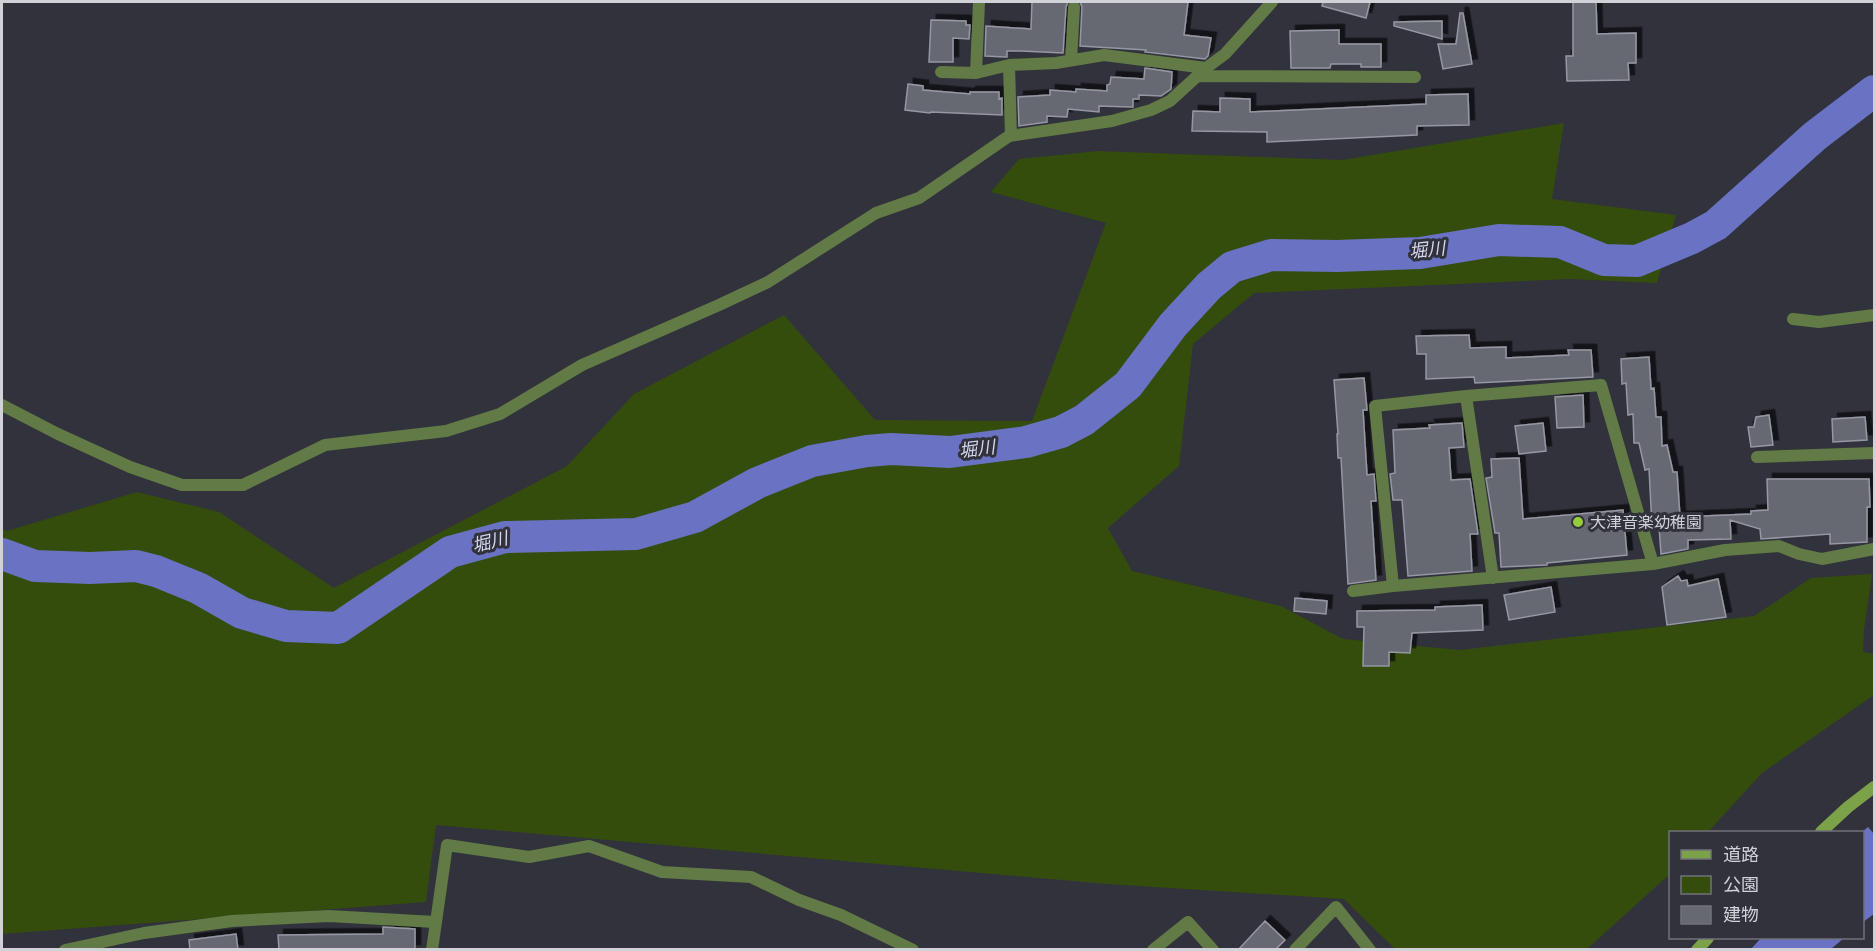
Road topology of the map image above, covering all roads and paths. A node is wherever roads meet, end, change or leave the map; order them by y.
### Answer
1 (979, 2) edge
2 (1272, 2) edge
3 (1074, 7) dead end
4 (1071, 60) junction
5 (1009, 65) junction
6 (941, 72) dead end
7 (1201, 72) junction
8 (976, 73) junction
9 (1415, 77) dead end
10 (1011, 136) junction
11 (1875, 315) edge
12 (1793, 319) dead end
13 (1466, 396) junction
14 (2, 405) edge
15 (1875, 453) edge
16 (1757, 457) dead end
17 (1875, 549) edge
18 (1653, 564) junction
19 (1493, 578) junction
20 (1393, 586) junction
21 (1353, 591) dead end
22 (1875, 787) edge
23 (1822, 831) edge
24 (435, 922) junction
25 (1707, 939) edge
26 (124, 944) edge
27 (65, 950) edge
28 (432, 950) edge
29 (913, 950) edge
30 (1153, 950) edge
31 (1213, 950) edge
32 (1295, 950) edge
33 (1370, 950) edge
34 (1696, 950) edge

1 - 8 street
2 - 7 street
3 - 4 street
4 - 5 street
4 - 7 street
5 - 8 street
5 - 10 street
6 - 8 street
7 - 9 street
7 - 10 street
10 - 14 street
11 - 12 street
13 - 18 street
13 - 19 street
13 - 20 street
15 - 16 street
17 - 18 street
18 - 19 street
19 - 20 street
20 - 21 street
22 - 23 main road
24 - 26 street
24 - 28 street
24 - 29 street
25 - 34 main road
26 - 27 street
30 - 31 street
32 - 33 street

